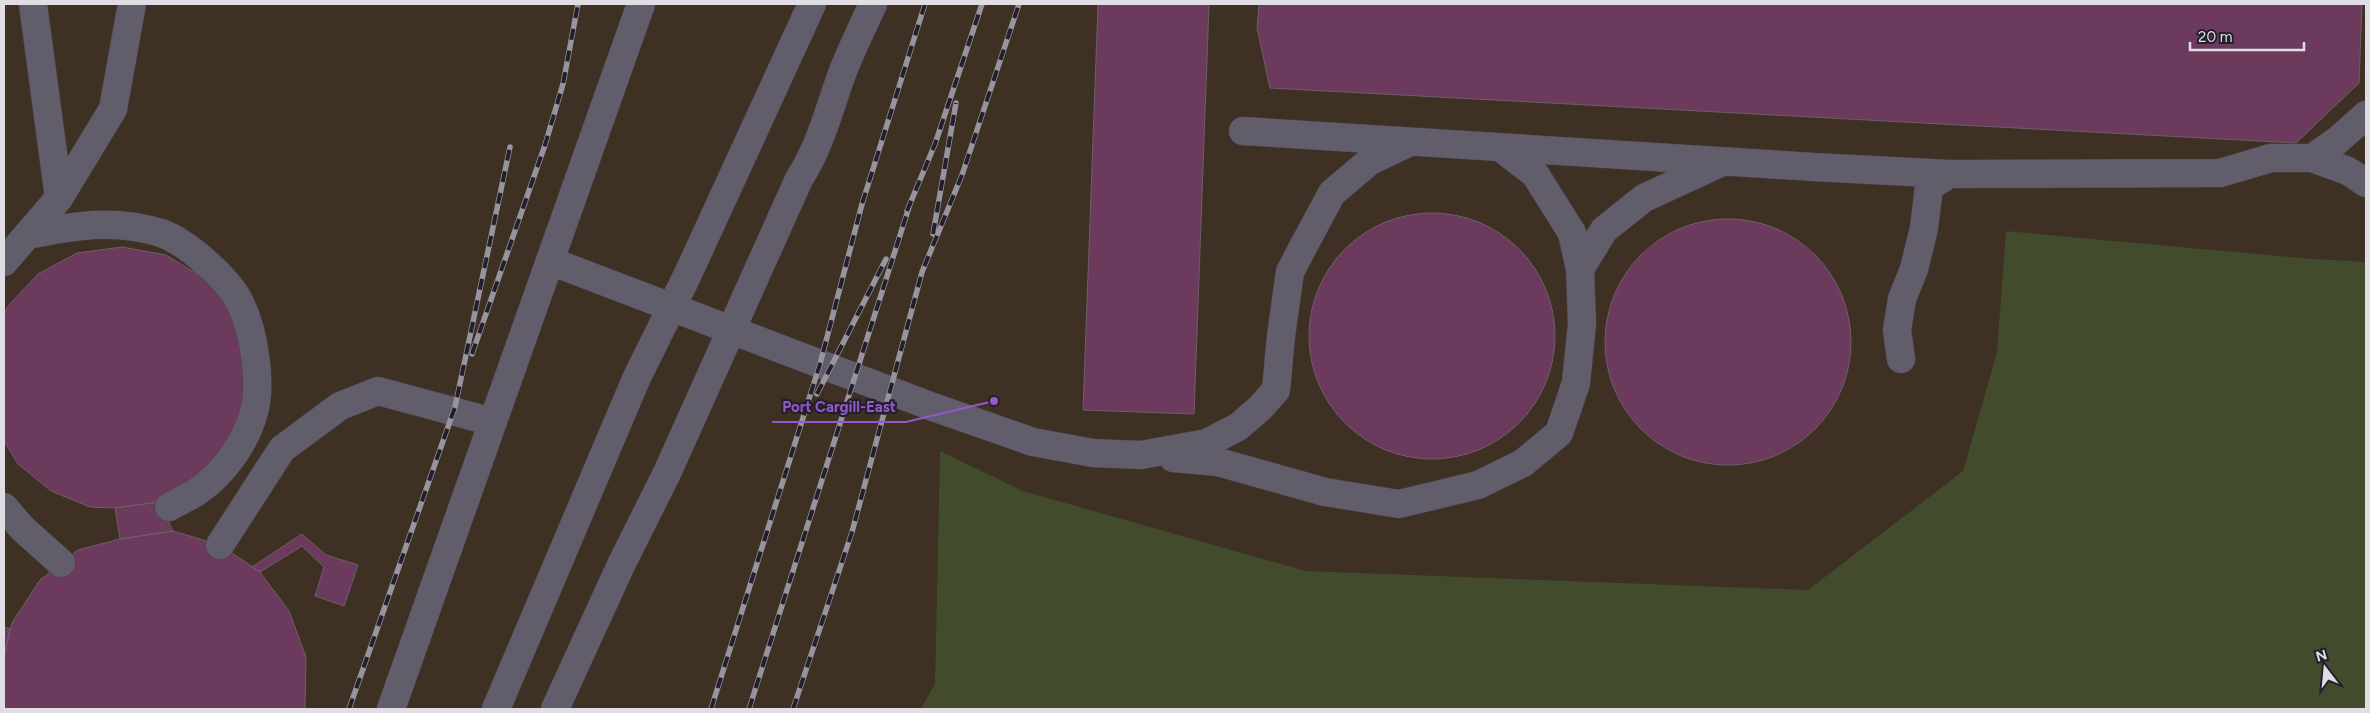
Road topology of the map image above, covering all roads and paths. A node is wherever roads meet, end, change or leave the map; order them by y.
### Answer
1 (33, 4) edge
2 (132, 4) edge
3 (641, 4) edge
4 (812, 4) edge
5 (873, 4) edge
6 (2366, 115) edge
7 (1243, 131) dead end
8 (1410, 142) junction
9 (1501, 148) junction
10 (2312, 158) junction
11 (1725, 161) junction
12 (1949, 174) junction
13 (2366, 183) edge
14 (59, 198) junction
15 (26, 235) junction
16 (550, 261) junction
17 (4, 262) edge
18 (1580, 270) junction
19 (672, 307) junction
20 (732, 330) junction
21 (1901, 359) dead end
22 (493, 422) junction
23 (1141, 455) junction
24 (4, 508) edge
25 (168, 508) dead end
26 (220, 545) dead end
27 (62, 563) dead end
28 (391, 709) edge
29 (496, 709) edge
30 (555, 709) edge

1 - 14 lane
2 - 14 lane
3 - 16 lane
4 - 19 lane
5 - 20 lane
6 - 10 lane
7 - 8 lane
8 - 9 lane
8 - 23 lane
9 - 11 lane
9 - 18 lane
10 - 12 lane
10 - 13 lane
11 - 12 lane
11 - 18 lane
12 - 21 lane
14 - 15 lane
15 - 17 lane
15 - 25 lane
16 - 19 lane
16 - 22 lane
18 - 23 lane
19 - 20 lane
19 - 29 lane
20 - 23 lane
20 - 30 lane
22 - 26 lane
22 - 28 lane
24 - 27 lane

